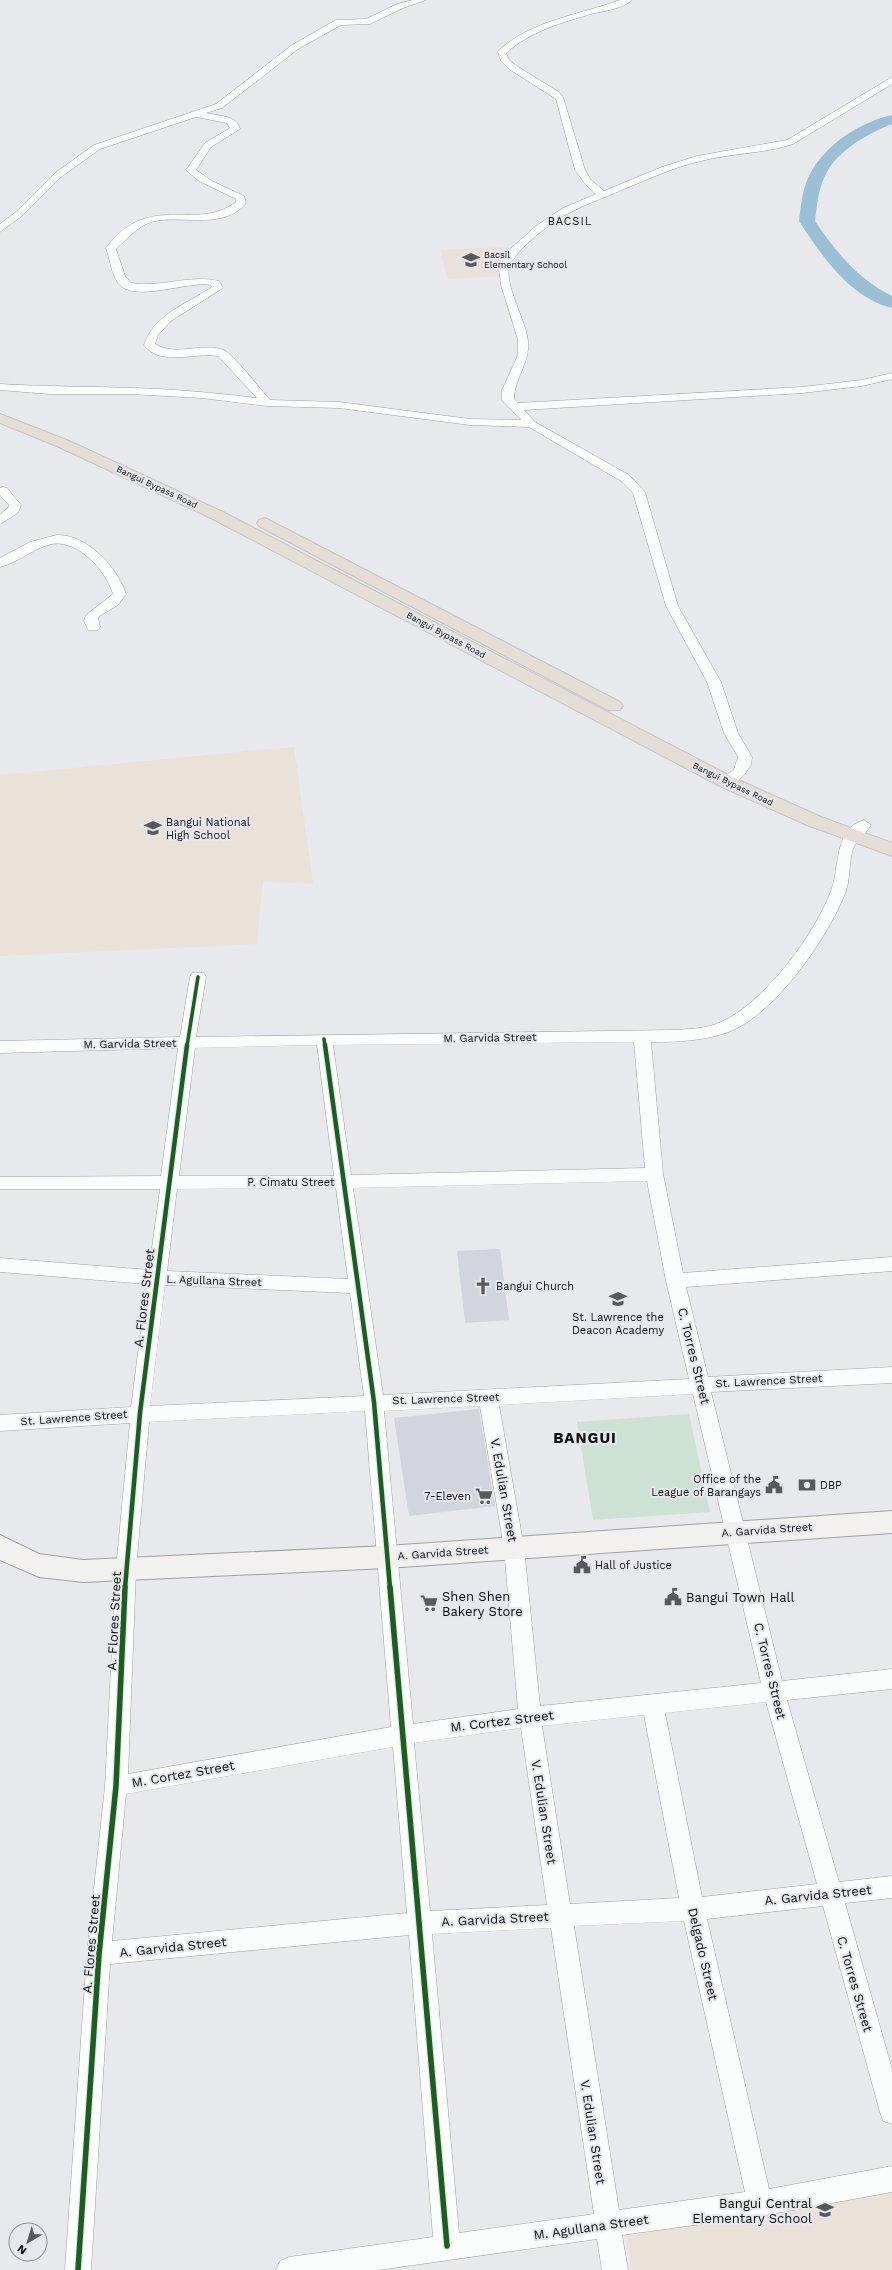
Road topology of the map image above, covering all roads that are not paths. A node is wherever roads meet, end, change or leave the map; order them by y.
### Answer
1 (422, 0) edge
2 (628, 0) edge
3 (892, 80) edge
4 (196, 114) junction
5 (602, 195) junction
6 (0, 229) edge
7 (892, 376) edge
8 (0, 387) edge
9 (0, 403) edge
10 (267, 403) junction
11 (513, 407) junction
12 (0, 418) edge
13 (532, 424) junction
14 (3, 491) dead end
15 (0, 520) edge
16 (0, 563) edge
17 (93, 627) dead end
18 (733, 777) junction
19 (859, 830) junction
20 (892, 835) edge
21 (892, 850) edge
22 (198, 976) dead end
23 (642, 1036) junction
24 (324, 1039) junction
25 (187, 1043) junction
26 (0, 1047) edge
27 (654, 1174) junction
28 (170, 1181) junction
29 (342, 1182) junction
30 (0, 1183) edge
31 (0, 1264) edge
32 (892, 1264) edge
33 (156, 1278) junction
34 (675, 1280) junction
35 (356, 1286) junction
36 (892, 1375) edge
37 (701, 1384) junction
38 (488, 1398) junction
39 (374, 1402) junction
40 (140, 1413) junction
41 (0, 1423) edge
42 (892, 1522) edge
43 (735, 1532) junction
44 (0, 1546) edge
45 (514, 1548) junction
46 (387, 1556) junction
47 (126, 1569) junction
48 (892, 1679) edge
49 (774, 1692) junction
50 (653, 1705) junction
51 (530, 1717) junction
52 (403, 1735) junction
53 (116, 1786) junction
54 (892, 1888) edge
55 (830, 1894) junction
56 (693, 1908) junction
57 (560, 1916) junction
58 (418, 1923) junction
59 (99, 1954) junction
60 (892, 2112) edge
61 (892, 2179) edge
62 (760, 2203) junction
63 (607, 2225) junction
64 (447, 2246) junction
65 (316, 2268) edge
66 (78, 2270) edge
67 (289, 2270) edge
68 (615, 2270) edge

1 - 4 street
2 - 5 street
3 - 5 street
4 - 6 street
4 - 10 street
5 - 11 street
7 - 11 street
8 - 10 street
9 - 18 highway, Bangui Bypass Road
10 - 13 street
11 - 13 street
12 - 18 highway, Bangui Bypass Road
13 - 18 street
14 - 15 street
16 - 17 street
18 - 19 highway, Bangui Bypass Road
19 - 20 highway, Bangui Bypass Road
19 - 21 highway, Bangui Bypass Road
19 - 23 street, M. Garvida Street
22 - 25 street, A. Flores Street
23 - 24 street, M. Garvida Street
23 - 27 street, C. Torres Street
24 - 25 street, M. Garvida Street
24 - 29 street
25 - 26 street, M. Garvida Street
25 - 28 street, A. Flores Street
27 - 29 street, P. Cimatu Street
27 - 34 street, C. Torres Street
28 - 29 street, P. Cimatu Street
28 - 30 street, P. Cimatu Street
28 - 33 street, A. Flores Street
29 - 35 street
31 - 33 street, L. Agullana Street
32 - 34 street
33 - 35 street, L. Agullana Street
33 - 40 street, A. Flores Street
34 - 37 street, C. Torres Street
35 - 39 street
36 - 37 street, St. Lawrence Street
37 - 38 street, St. Lawrence Street
37 - 43 street, C. Torres Street
38 - 39 street, St. Lawrence Street
38 - 45 street, V. Edulian Street
39 - 40 street, St. Lawrence Street
39 - 46 street
40 - 41 street, St. Lawrence Street
40 - 47 street, A. Flores Street
42 - 43 main road, A. Garvida Street
43 - 45 main road, A. Garvida Street
43 - 49 street, C. Torres Street
44 - 47 main road, A. Garvida Street
45 - 46 main road, A. Garvida Street
45 - 51 street, V. Edulian Street
46 - 47 main road, A. Garvida Street
46 - 52 street
47 - 53 street, A. Flores Street
48 - 49 street, M. Cortez Street
49 - 50 street, M. Cortez Street
49 - 55 street, C. Torres Street
50 - 51 street, M. Cortez Street
50 - 56 street, Delgado Street
51 - 52 street, M. Cortez Street
51 - 57 street, V. Edulian Street
52 - 53 street, M. Cortez Street
52 - 58 street
53 - 59 street, A. Flores Street
54 - 55 street, A. Garvida Street
55 - 56 street, A. Garvida Street
55 - 60 street, C. Torres Street
56 - 57 street, A. Garvida Street
56 - 62 street, Delgado Street
57 - 58 street, A. Garvida Street
57 - 63 street, V. Edulian Street
58 - 59 street, A. Garvida Street
58 - 64 street
59 - 66 street, A. Flores Street
61 - 62 street, M. Agullana Street
62 - 63 street, M. Agullana Street
63 - 64 street, M. Agullana Street
63 - 68 street, V. Edulian Street
64 - 65 street, M. Agullana Street
65 - 67 street, M. Agullana Street

